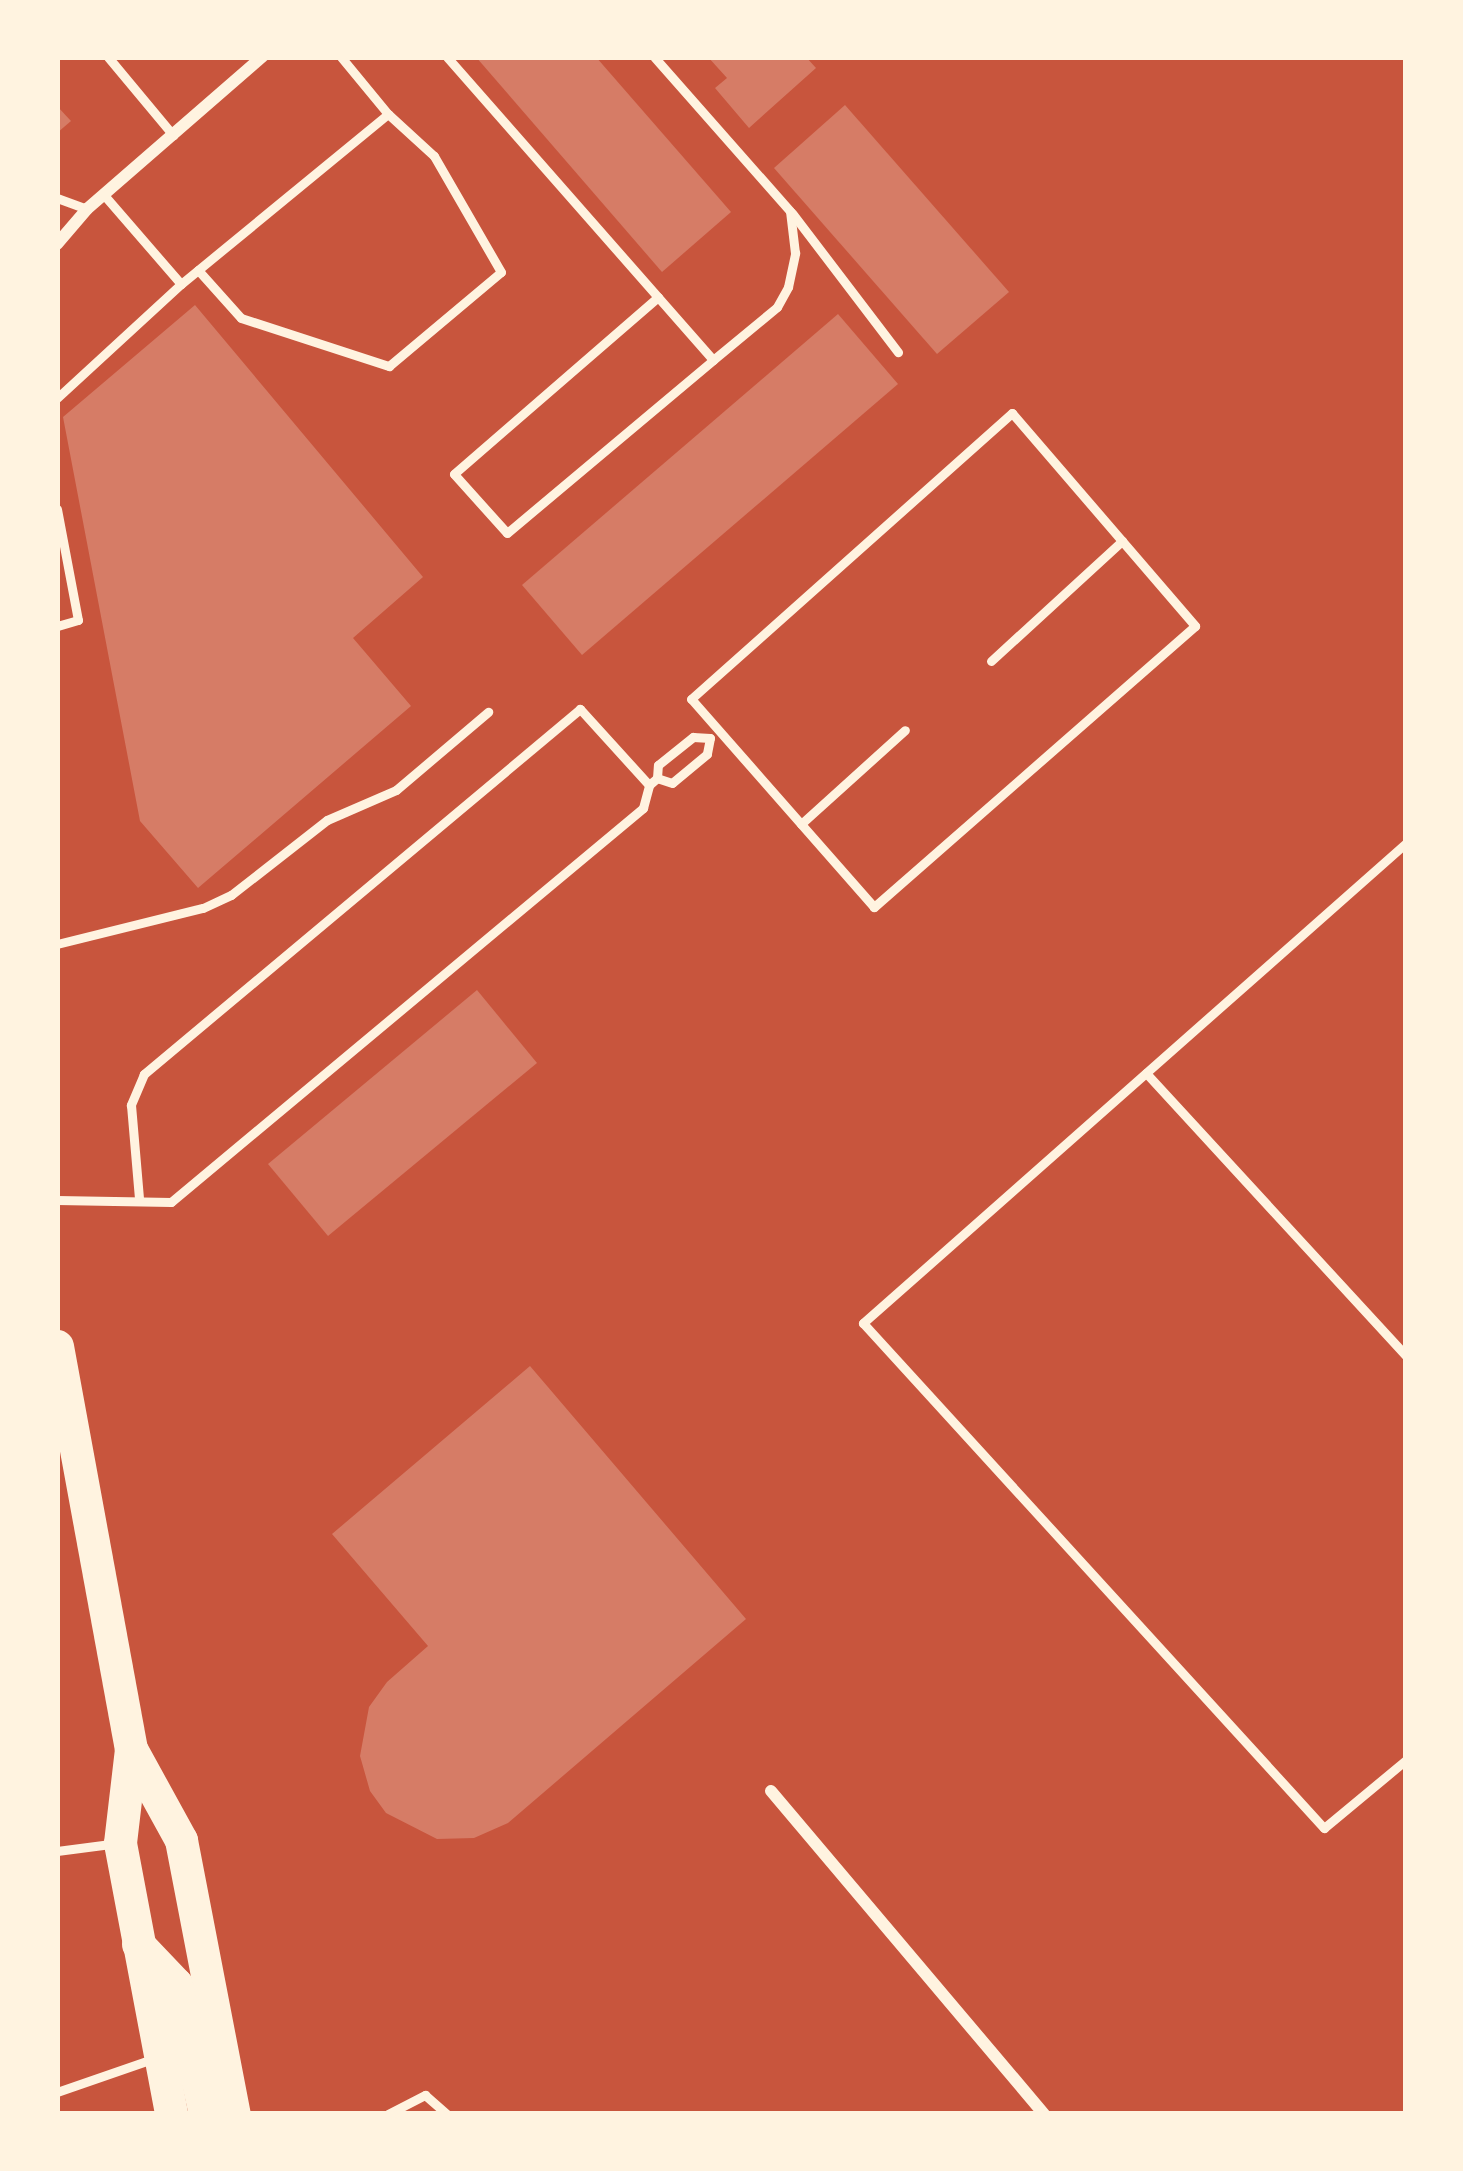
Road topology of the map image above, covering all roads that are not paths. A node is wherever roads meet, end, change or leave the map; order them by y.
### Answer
1 (262, 57) edge
2 (341, 57) edge
3 (447, 57) edge
4 (654, 57) edge
5 (111, 58) edge
6 (388, 114) junction
7 (173, 135) junction
8 (104, 195) junction
9 (57, 198) edge
10 (790, 212) junction
11 (83, 215) junction
12 (57, 229) edge
13 (57, 244) edge
14 (198, 270) junction
15 (182, 284) junction
16 (658, 297) junction
17 (898, 352) dead end
18 (713, 360) junction
19 (57, 398) edge
20 (57, 509) edge
21 (1122, 541) junction
22 (57, 626) edge
23 (991, 661) dead end
24 (488, 712) dead end
25 (905, 730) dead end
26 (714, 734) junction
27 (653, 781) junction
28 (801, 824) junction
29 (1406, 843) edge
30 (57, 944) edge
31 (1146, 1073) junction
32 (139, 1199) junction
33 (57, 1200) edge
34 (57, 1346) edge
35 (1406, 1355) edge
36 (131, 1749) junction
37 (1406, 1760) edge
38 (771, 1791) dead end
39 (120, 1843) junction
40 (57, 1851) edge
41 (138, 1944) junction
42 (160, 2056) junction
43 (57, 2092) edge
44 (171, 2114) edge
45 (205, 2114) edge
46 (234, 2114) edge
47 (388, 2114) edge
48 (447, 2114) edge
49 (1044, 2114) edge

1 - 7 street
2 - 6 lane
3 - 16 lane
4 - 10 lane
5 - 7 lane
6 - 14 lane
6 - 14 lane
7 - 8 street
8 - 11 street
8 - 15 lane
9 - 11 lane
10 - 17 lane
10 - 18 lane
11 - 12 street
11 - 13 street
14 - 15 lane
15 - 19 lane
16 - 18 lane
16 - 18 lane
20 - 22 lane
21 - 23 lane
21 - 26 lane
21 - 28 lane
24 - 30 lane
25 - 28 lane
26 - 27 lane
26 - 27 lane
26 - 28 lane
27 - 32 lane
27 - 32 lane
29 - 31 lane
31 - 35 lane
31 - 37 lane
32 - 33 lane
34 - 36 highway
36 - 39 highway
36 - 46 highway
38 - 49 street
39 - 40 lane
39 - 41 highway
41 - 42 highway
41 - 45 highway
42 - 43 lane
42 - 44 highway
47 - 48 lane

